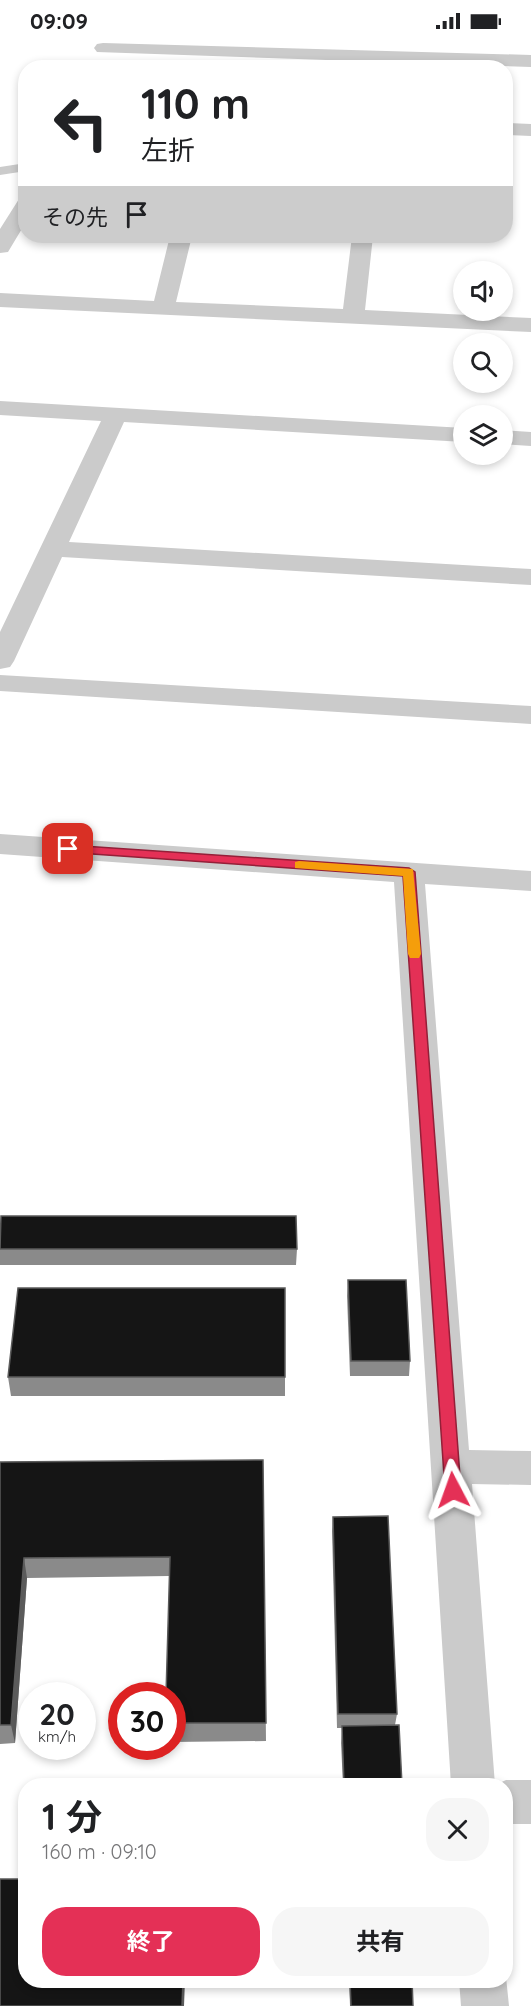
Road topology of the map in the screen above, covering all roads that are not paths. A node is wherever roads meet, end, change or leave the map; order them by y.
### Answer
1 (104, 45) edge
2 (99, 60) edge
3 (504, 60) edge
4 (513, 60) edge
5 (531, 61) edge
6 (513, 129) edge
7 (531, 130) edge
8 (18, 168) edge
9 (0, 171) edge
10 (18, 216) edge
11 (179, 243) edge
12 (362, 243) edge
13 (0, 247) edge
14 (0, 300) edge
15 (163, 308) junction
16 (353, 316) junction
17 (531, 325) edge
18 (0, 408) edge
19 (116, 414) junction
20 (453, 434) edge
21 (513, 438) edge
22 (531, 439) edge
23 (52, 549) junction
24 (531, 577) edge
25 (0, 661) edge
26 (0, 684) edge
27 (531, 715) edge
28 (0, 844) edge
29 (409, 872) junction
30 (531, 881) edge
31 (451, 1467) junction
32 (531, 1468) edge
33 (473, 1778) edge
34 (513, 1802) edge
35 (531, 1802) edge
36 (484, 1988) edge
37 (485, 2006) edge

1 - 2 street
1 - 3 street
4 - 5 street
6 - 7 street
8 - 9 lane
10 - 13 street
11 - 15 street
12 - 16 street
14 - 15 street
15 - 16 street
16 - 17 street
18 - 19 street
19 - 20 street
19 - 23 street
21 - 22 street
23 - 24 street
23 - 25 street
26 - 27 street
28 - 29 street
29 - 30 street
29 - 31 street
31 - 32 street
31 - 33 street
34 - 35 street
36 - 37 street

